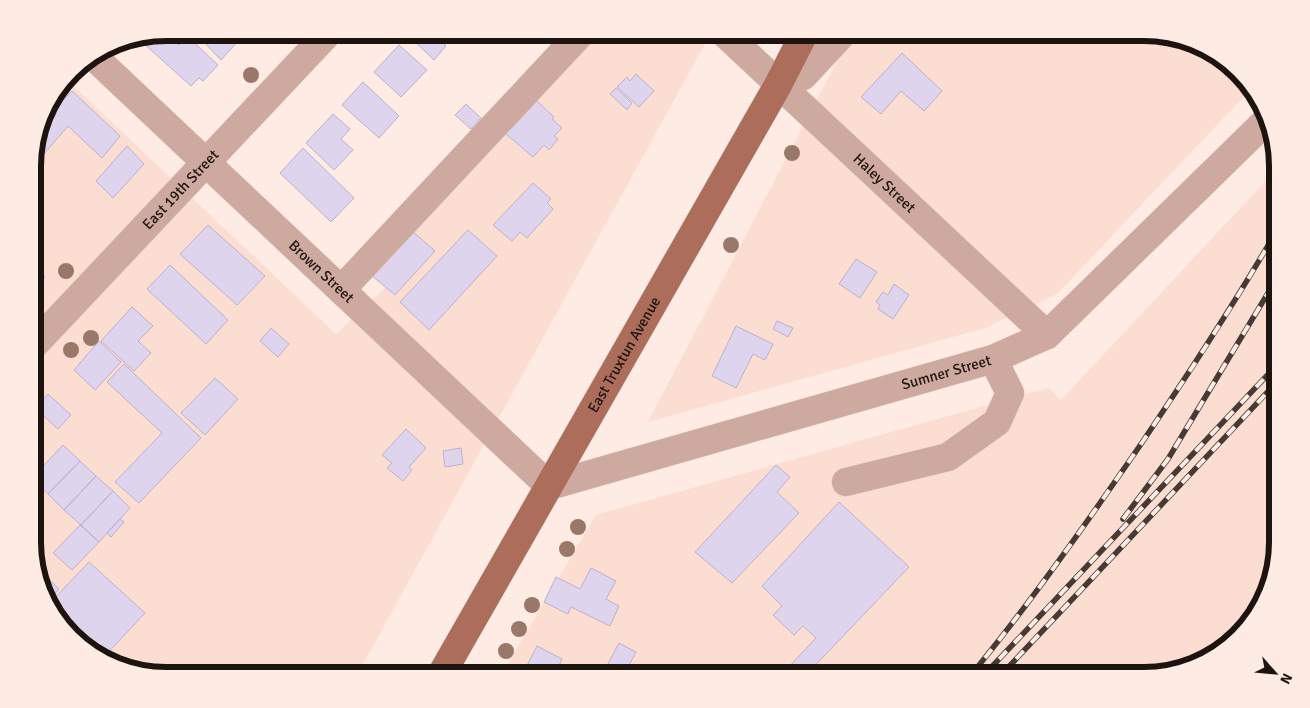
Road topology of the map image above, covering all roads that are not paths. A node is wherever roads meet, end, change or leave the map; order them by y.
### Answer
1 (733, 41) edge
2 (800, 41) edge
3 (835, 41) edge
4 (320, 42) edge
5 (573, 42) edge
6 (98, 61) edge
7 (778, 84) junction
8 (1261, 126) edge
9 (206, 163) junction
10 (341, 290) junction
11 (1047, 335) junction
12 (42, 337) edge
13 (993, 359) junction
14 (846, 482) dead end
15 (549, 486) junction
16 (445, 667) edge

1 - 7 street, Haley Street
2 - 7 main road, East Truxtun Avenue
3 - 7 street
4 - 9 street, East 19th Street
5 - 10 street
6 - 9 street, Brown Street
7 - 11 street, Haley Street
7 - 15 main road, East Truxtun Avenue
8 - 11 street, Sumner Street
9 - 10 street, Brown Street
9 - 12 street, East 19th Street
10 - 15 street, Brown Street
11 - 13 street, Sumner Street
13 - 14 street
13 - 15 street, Sumner Street
15 - 16 main road, East Truxtun Avenue

